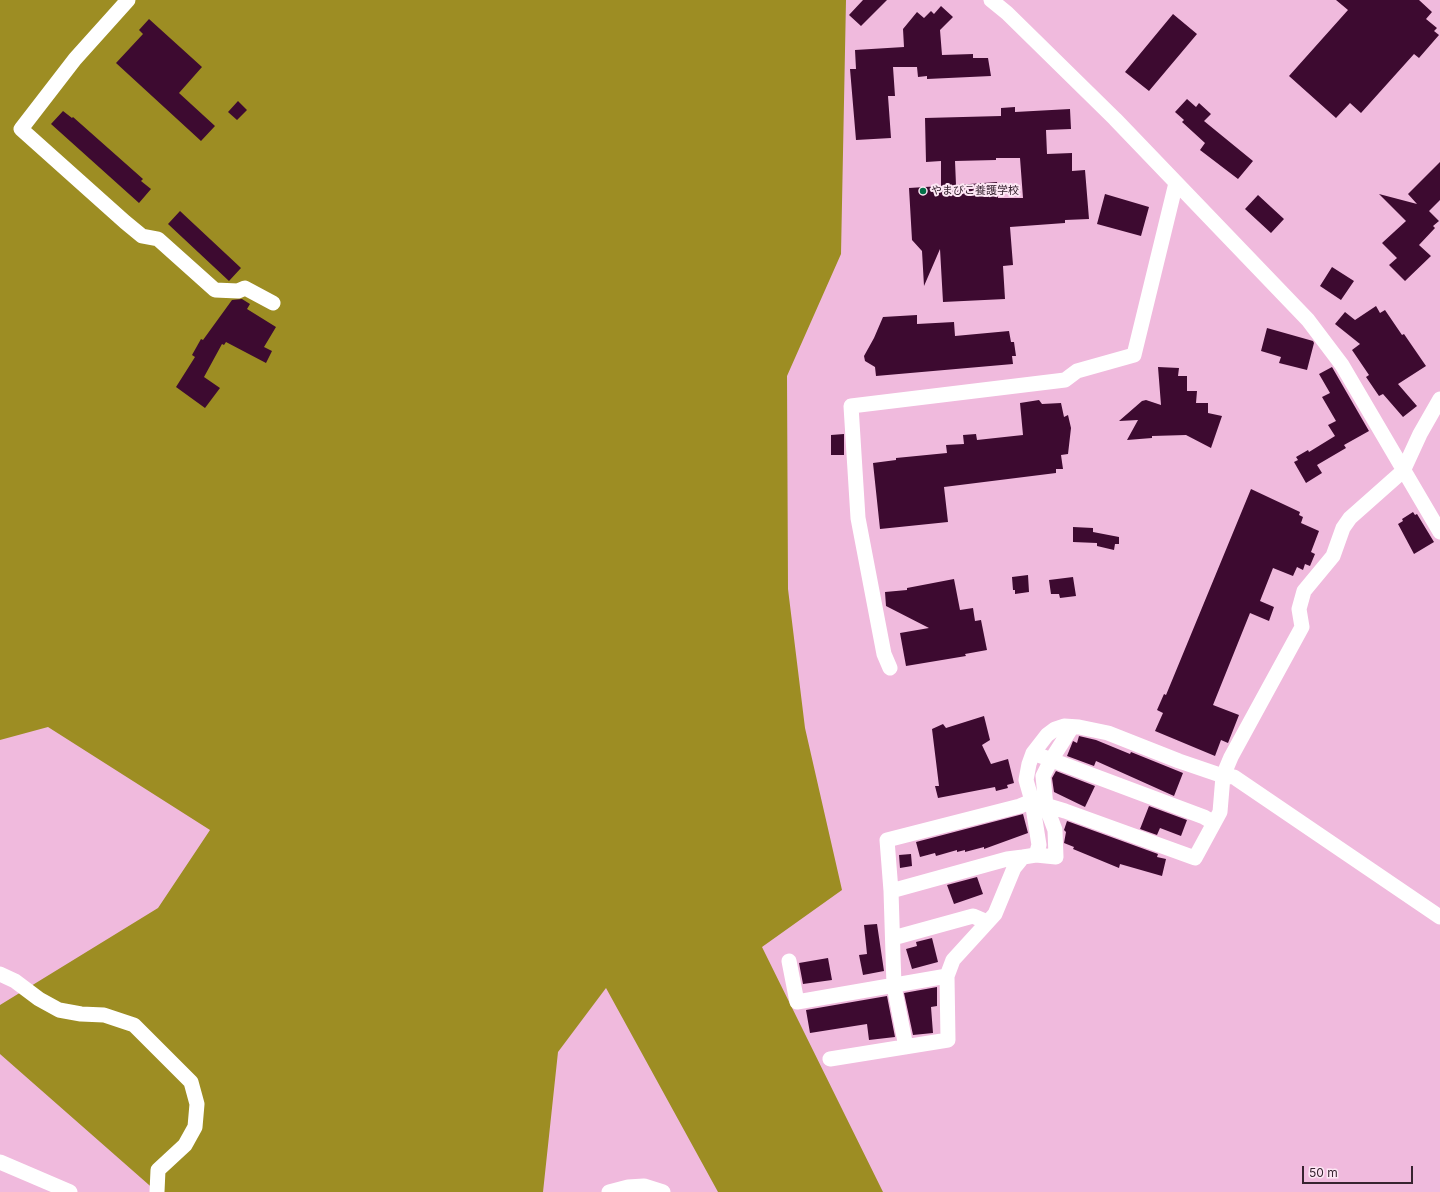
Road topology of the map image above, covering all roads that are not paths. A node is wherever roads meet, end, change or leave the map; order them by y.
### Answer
1 (128, 0) edge
2 (991, 0) edge
3 (1176, 183) junction
4 (273, 303) dead end
5 (1440, 399) edge
6 (1403, 471) junction
7 (1440, 532) edge
8 (890, 668) dead end
9 (1072, 726) junction
10 (1033, 753) junction
11 (1051, 760) junction
12 (1223, 776) junction
13 (1032, 801) junction
14 (1046, 806) junction
15 (1214, 823) junction
16 (1030, 856) junction
17 (891, 891) junction
18 (1440, 918) edge
19 (987, 922) junction
20 (893, 938) junction
21 (789, 961) dead end
22 (0, 974) edge
23 (947, 976) junction
24 (894, 986) junction
25 (906, 1047) junction
26 (830, 1059) dead end
27 (0, 1162) edge
28 (70, 1192) edge
29 (157, 1192) edge
30 (609, 1192) edge
31 (663, 1192) edge

1 - 4 street
2 - 3 street
3 - 6 street
3 - 8 street
5 - 6 street
6 - 7 street
6 - 12 street
9 - 10 street
9 - 11 street
9 - 12 street
10 - 11 street
10 - 13 street
11 - 14 street
11 - 15 street
12 - 15 street
12 - 18 street
13 - 14 street
13 - 16 street
13 - 17 street
14 - 15 street
14 - 16 street
16 - 17 street
16 - 19 street
17 - 20 street
19 - 20 street
19 - 23 street
20 - 24 street
21 - 24 street
22 - 29 street
23 - 24 street
23 - 25 street
24 - 25 street
25 - 26 street
27 - 28 street
30 - 31 street

